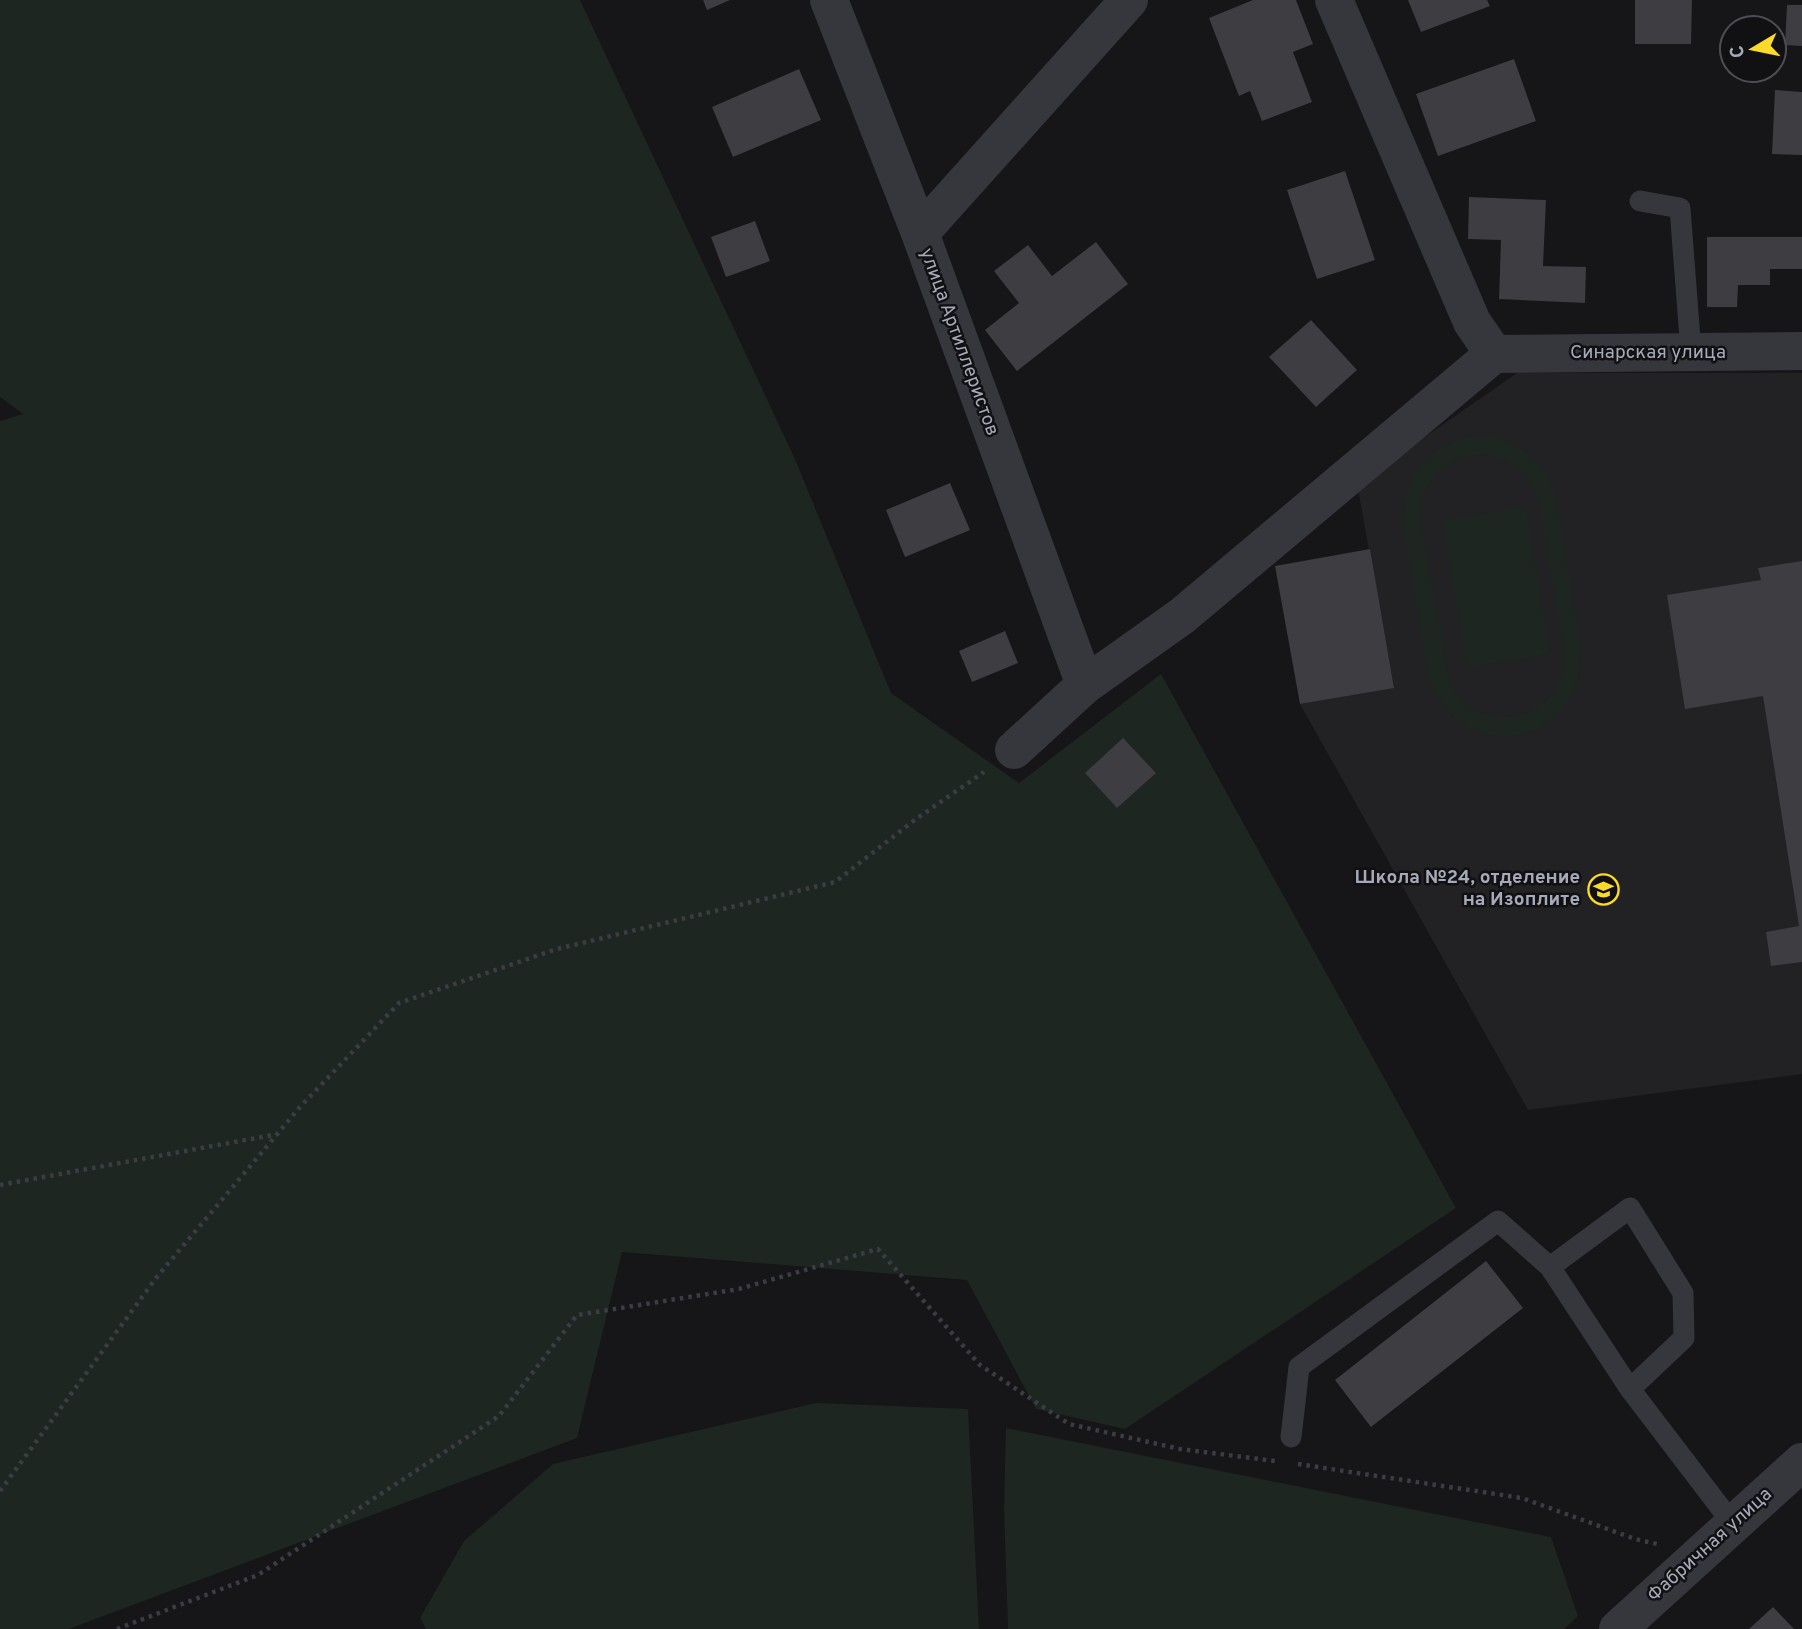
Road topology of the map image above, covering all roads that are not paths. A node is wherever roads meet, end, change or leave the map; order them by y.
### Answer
1 (829, 0) edge
2 (1129, 0) edge
3 (1334, 0) edge
4 (1640, 201) dead end
5 (920, 233) junction
6 (1691, 352) junction
7 (1802, 352) edge
8 (1494, 354) junction
9 (1085, 685) junction
10 (1014, 750) road end
11 (1550, 1267) junction
12 (1630, 1389) junction
13 (1291, 1437) dead end
14 (1802, 1462) edge
15 (1733, 1524) junction
16 (1618, 1629) edge

1 - 5 street, улица Артиллеристов
2 - 5 street
3 - 8 street
4 - 6 lane
5 - 9 street, улица Артиллеристов
6 - 7 street, Синарская улица
6 - 8 street, Синарская улица
8 - 9 street
9 - 10 street
11 - 12 lane
11 - 12 lane
11 - 13 lane
12 - 15 lane
14 - 15 street, Фабричная улица
15 - 16 street, Фабричная улица

